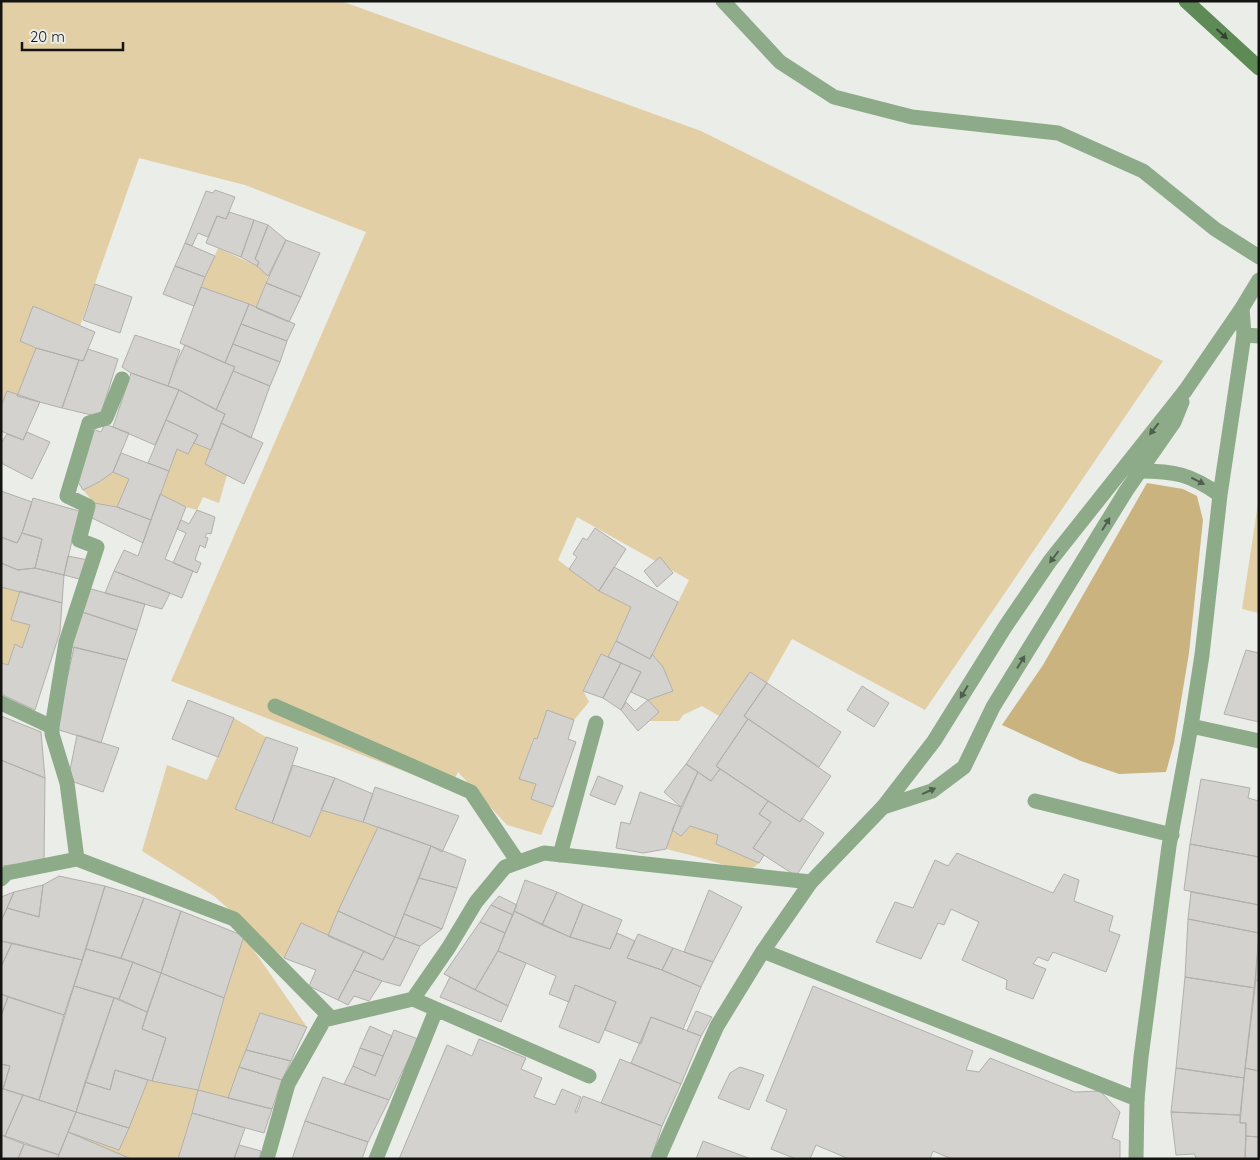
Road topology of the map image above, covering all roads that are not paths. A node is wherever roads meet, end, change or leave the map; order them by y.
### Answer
1 (723, 1) edge
2 (1186, 1) edge
3 (1259, 68) edge
4 (1259, 257) edge
5 (1259, 280) edge
6 (1242, 308) junction
7 (1251, 335) edge
8 (122, 379) dead end
9 (1185, 391) junction
10 (1139, 472) junction
11 (1220, 495) junction
12 (1, 703) edge
13 (275, 706) dead end
14 (596, 723) dead end
15 (1192, 726) junction
16 (52, 727) junction
17 (1259, 741) edge
18 (1035, 801) dead end
19 (883, 807) junction
20 (1172, 835) junction
21 (560, 855) junction
22 (77, 859) junction
23 (518, 862) junction
24 (1, 879) edge
25 (811, 882) junction
26 (763, 951) junction
27 (413, 1000) junction
28 (436, 1010) junction
29 (331, 1018) junction
30 (589, 1076) dead end
31 (1137, 1099) junction
32 (267, 1159) edge
33 (376, 1159) edge
34 (658, 1159) edge
35 (1136, 1159) edge

1 - 4 street
2 -> 3 main road
5 - 6 street
6 - 7 street
6 - 9 street
7 - 11 street
8 - 16 street
9 - 10 street
9 -> 19 street
10 -> 11 street
19 -> 10 street
11 - 15 street
12 - 16 street
13 - 23 street
14 - 21 street
15 - 17 street
15 - 20 street
16 - 22 street
18 - 20 street
19 - 25 street
20 - 31 street
21 - 23 street
21 - 25 street
22 - 24 street
22 - 29 street
23 - 27 street
25 - 26 street
26 - 31 street
26 - 34 street
27 - 28 street
27 - 29 street
28 - 30 street
28 - 33 street
29 - 32 street
31 - 35 street

